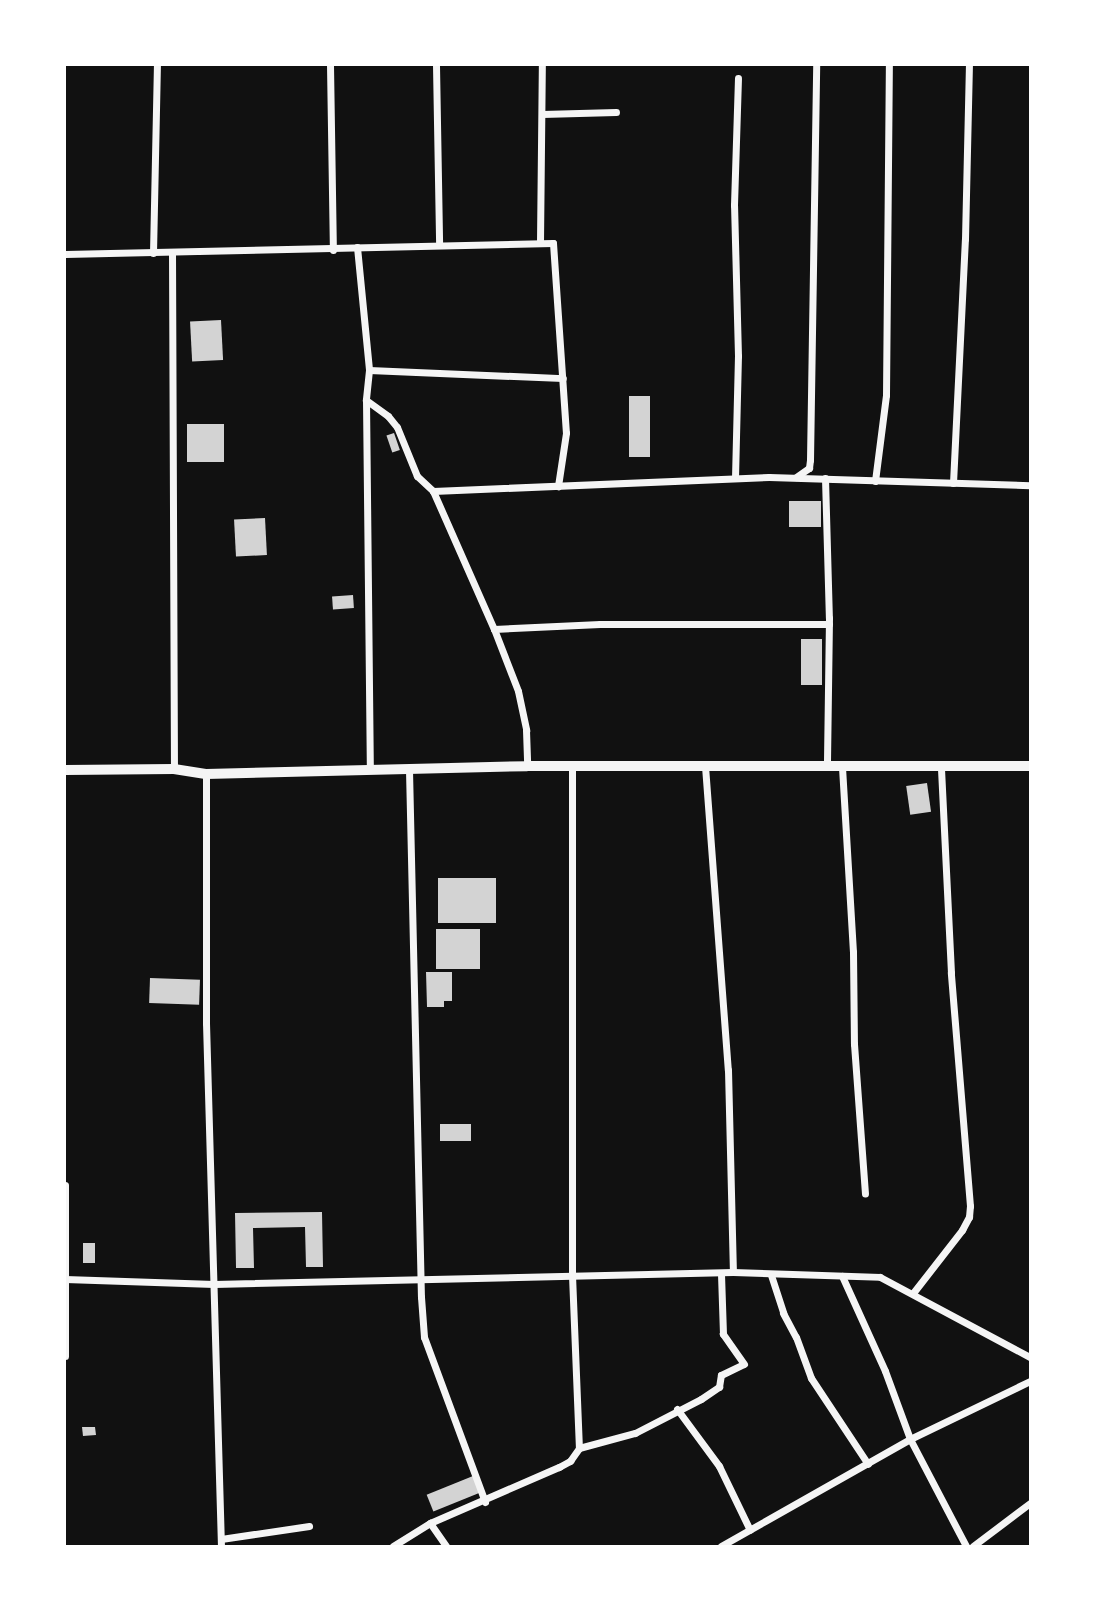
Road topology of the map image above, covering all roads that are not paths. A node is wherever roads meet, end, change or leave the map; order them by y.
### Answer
1 (157, 65) edge
2 (330, 65) edge
3 (436, 65) edge
4 (542, 65) edge
5 (816, 65) edge
6 (889, 65) edge
7 (969, 65) edge
8 (738, 78) dead end
9 (616, 112) dead end
10 (542, 114) junction
11 (540, 242) junction
12 (439, 245) junction
13 (357, 247) junction
14 (333, 250) junction
15 (153, 253) junction
16 (172, 253) junction
17 (65, 254) edge
18 (369, 370) junction
19 (563, 378) junction
20 (366, 400) junction
21 (796, 477) junction
22 (735, 478) junction
23 (825, 478) junction
24 (875, 481) junction
25 (953, 483) junction
26 (1030, 485) edge
27 (558, 486) junction
28 (433, 491) junction
29 (829, 625) junction
30 (494, 629) junction
31 (527, 766) junction
32 (705, 766) junction
33 (1030, 766) edge
34 (572, 767) junction
35 (941, 767) junction
36 (827, 768) junction
37 (842, 768) junction
38 (174, 769) junction
39 (370, 770) junction
40 (409, 770) junction
41 (65, 771) edge
42 (206, 774) junction
43 (65, 1185) edge
44 (865, 1194) dead end
45 (733, 1272) junction
46 (721, 1273) junction
47 (572, 1275) junction
48 (771, 1275) junction
49 (842, 1276) junction
50 (421, 1278) junction
51 (65, 1279) edge
52 (214, 1284) junction
53 (913, 1293) junction
54 (65, 1356) edge
55 (1030, 1357) edge
56 (1030, 1381) edge
57 (677, 1409) junction
58 (910, 1439) junction
59 (579, 1448) junction
60 (868, 1464) junction
61 (485, 1502) junction
62 (1030, 1503) edge
63 (430, 1523) junction
64 (309, 1526) dead end
65 (750, 1530) junction
66 (221, 1543) edge
67 (393, 1546) edge
68 (446, 1546) edge
69 (722, 1546) edge
70 (966, 1546) edge
71 (973, 1546) edge

1 - 15 street
2 - 14 street
3 - 12 street
4 - 10 street
5 - 21 street
6 - 24 street
7 - 25 street
8 - 22 street
9 - 10 street
10 - 11 street
11 - 12 street
11 - 19 street
12 - 13 street
13 - 14 street
13 - 18 street
14 - 16 street
15 - 16 street
15 - 17 street
16 - 38 street
18 - 19 street
18 - 20 street
19 - 27 street
20 - 28 street
20 - 39 street
21 - 22 street
21 - 23 street
22 - 27 street
23 - 24 street
23 - 29 street
24 - 25 street
25 - 26 street
27 - 28 street
28 - 30 street
29 - 30 street
29 - 36 street
30 - 31 street
31 - 34 street
31 - 40 street
32 - 34 street
32 - 36 street
32 - 45 street
33 - 35 street
34 - 47 street
35 - 37 street
35 - 53 street
36 - 37 street
37 - 44 street
38 - 41 street
38 - 42 street
39 - 40 street
39 - 42 street
40 - 50 street
42 - 52 street
43 - 51 street
45 - 46 street
45 - 48 street
46 - 47 street
46 - 57 street
47 - 50 street
47 - 59 street
48 - 49 street
48 - 60 street
49 - 53 street
49 - 58 street
50 - 52 street
50 - 61 street
51 - 52 street
51 - 54 street
52 - 66 street
53 - 55 street
56 - 58 street
57 - 59 street
57 - 65 street
58 - 60 street
58 - 70 street
59 - 61 street
60 - 65 street
61 - 63 street
62 - 71 street
63 - 67 street
63 - 68 street
64 - 66 street
65 - 69 street

